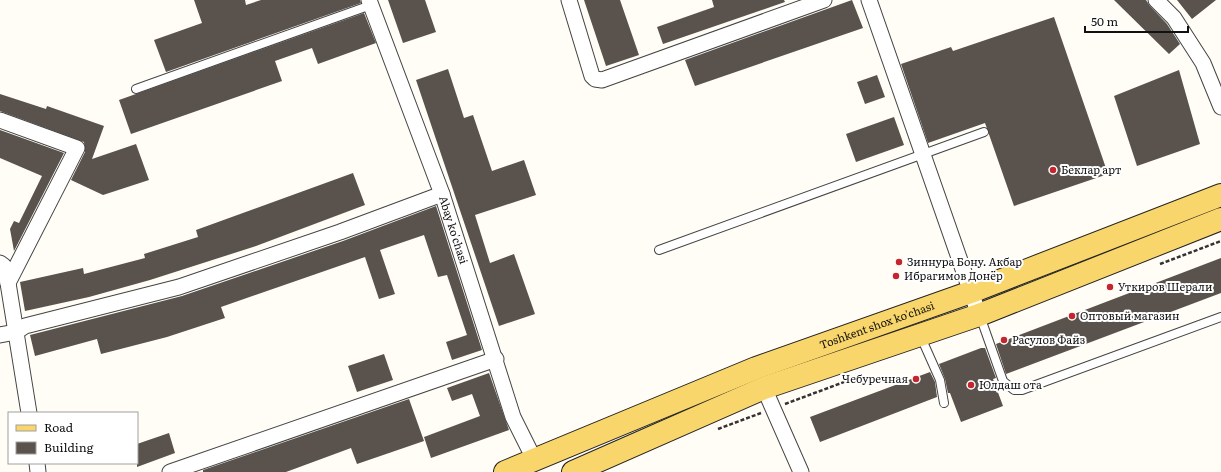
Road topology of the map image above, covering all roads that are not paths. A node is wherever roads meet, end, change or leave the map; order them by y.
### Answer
1 (569, 0) edge
2 (824, 0) edge
3 (869, 0) edge
4 (1156, 0) edge
5 (370, 2) edge
6 (136, 89) dead end
7 (1221, 107) edge
8 (0, 120) edge
9 (984, 132) dead end
10 (923, 154) junction
11 (442, 194) junction
12 (1221, 195) edge
13 (1221, 219) edge
14 (659, 250) dead end
15 (0, 263) edge
16 (8, 284) junction
17 (971, 292) junction
18 (979, 315) junction
19 (1221, 317) edge
20 (16, 332) junction
21 (920, 334) junction
22 (0, 335) edge
23 (496, 359) junction
24 (764, 388) junction
25 (944, 403) dead end
26 (29, 412) edge
27 (547, 464) edge
28 (170, 472) edge
29 (505, 472) edge
30 (573, 472) edge
31 (801, 472) edge

1 - 2 street
3 - 10 street
4 - 7 street
5 - 6 lane
5 - 11 street, Abay ko'chasi
8 - 16 street
9 - 10 lane
10 - 14 lane
10 - 17 street
11 - 20 street
11 - 23 street, Abay ko'chasi
12 - 17 main road, Toshkent shox ko'chasi
13 - 18 main road, Toshkent shox ko'chasi
15 - 16 street
16 - 20 street
17 - 18 street
17 - 27 main road, Toshkent shox ko'chasi
18 - 19 lane
18 - 21 main road, Toshkent shox ko'chasi
20 - 22 street
20 - 26 street
21 - 24 main road, Toshkent shox ko'chasi
21 - 25 lane
23 - 27 street, Abay ko'chasi
23 - 28 street
24 - 30 main road, Toshkent shox ko'chasi
24 - 31 street
27 - 29 main road, Toshkent shox ko'chasi

